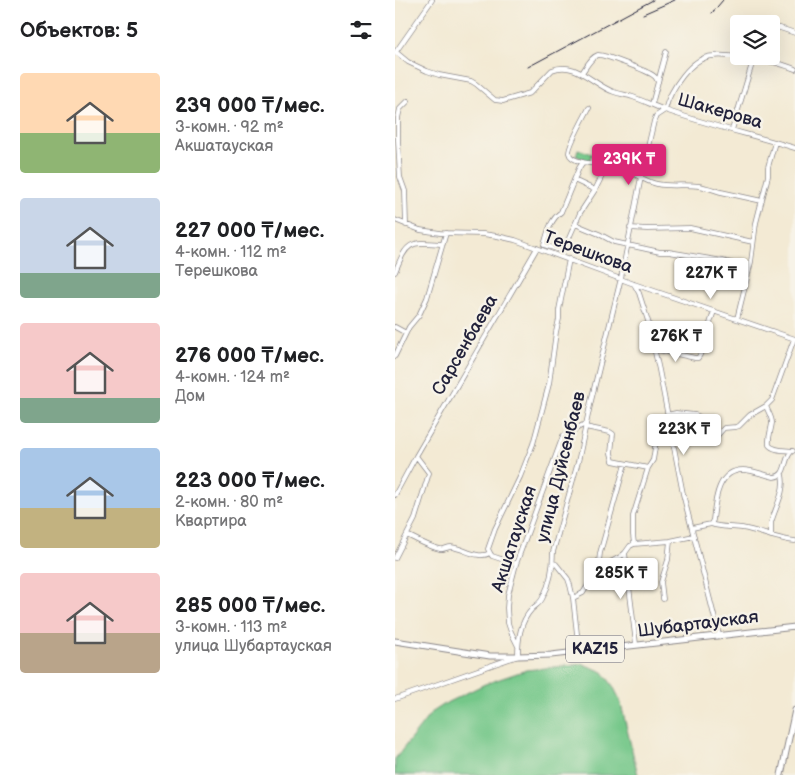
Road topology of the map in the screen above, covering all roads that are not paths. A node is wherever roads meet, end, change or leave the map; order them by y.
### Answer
1 (433, 0) edge
2 (780, 28) edge
3 (795, 33) edge
4 (395, 52) edge
5 (666, 52) dead end
6 (730, 57) edge
7 (752, 65) edge
8 (780, 65) edge
9 (795, 70) edge
10 (582, 73) junction
11 (658, 82) junction
12 (408, 101) dead end
13 (652, 104) junction
14 (589, 108) dead end
15 (665, 110) junction
16 (732, 130) junction
17 (775, 142) junction
18 (795, 148) edge
19 (583, 162) junction
20 (608, 165) junction
21 (641, 177) junction
22 (574, 180) junction
23 (595, 190) junction
24 (762, 201) junction
25 (395, 220) edge
26 (575, 224) junction
27 (406, 225) junction
28 (631, 228) junction
29 (446, 233) junction
30 (753, 242) junction
31 (443, 244) junction
32 (627, 246) junction
33 (537, 248) junction
34 (563, 252) junction
35 (561, 256) junction
36 (569, 260) junction
37 (749, 268) junction
38 (395, 272) edge
39 (621, 278) junction
40 (634, 284) junction
41 (714, 311) junction
42 (737, 319) junction
43 (395, 327) edge
44 (406, 333) junction
45 (794, 339) edge
46 (654, 349) junction
47 (395, 356) edge
48 (766, 406) junction
49 (667, 415) junction
50 (585, 426) junction
51 (670, 428) junction
52 (794, 451) edge
53 (417, 456) junction
54 (625, 464) junction
55 (648, 468) junction
56 (782, 475) junction
57 (395, 495) edge
58 (711, 524) junction
59 (692, 528) junction
60 (407, 535) junction
61 (694, 536) junction
62 (771, 536) junction
63 (670, 541) junction
64 (795, 541) edge
65 (634, 544) junction
66 (490, 553) junction
67 (625, 553) junction
68 (395, 558) edge
69 (553, 563) junction
70 (516, 564) junction
71 (598, 569) junction
72 (573, 598) junction
73 (663, 599) dead end
74 (795, 627) edge
75 (719, 635) junction
76 (395, 641) edge
77 (636, 644) junction
78 (518, 646) junction
79 (581, 651) junction
80 (518, 656) junction
81 (395, 699) edge
82 (795, 710) edge
83 (781, 775) edge

1 - 4 street
2 - 3 street
4 - 10 street
5 - 11 street
6 - 15 street
7 - 16 street
8 - 9 street
10 - 11 street
10 - 13 street, Шакерова
11 - 13 street
12 - 27 street
13 - 15 street, Шакерова
14 - 19 street
15 - 16 street, Шакерова
15 - 21 street
16 - 17 street, Шакерова
17 - 18 street, Шакерова
17 - 24 street
19 - 20 street
19 - 22 street
20 - 21 street
20 - 23 street
21 - 24 street
21 - 28 street
22 - 23 street
22 - 34 street
23 - 26 street
24 - 30 street
25 - 27 street, Терешкова
26 - 32 street
26 - 34 street
27 - 29 street, Терешкова
28 - 30 street
28 - 32 street
29 - 31 street
29 - 33 street, Терешкова
30 - 37 street
31 - 38 street
31 - 44 street
32 - 37 street
32 - 39 street
33 - 35 street, Терешкова
33 - 53 street, Сарсенбаева
34 - 35 street
35 - 36 street, Терешкова
36 - 39 street, Терешкова
36 - 66 street
37 - 42 street
39 - 40 street, Терешкова
39 - 50 street, улица Дуйсенбаев
40 - 41 street, Терешкова
40 - 46 street
41 - 42 street, Терешкова
41 - 46 street
42 - 45 street, Терешкова
43 - 44 street
44 - 47 street
45 - 48 street
46 - 49 street
48 - 49 street
48 - 52 street
49 - 51 street
50 - 54 street
50 - 69 street, улица Дуйсенбаев
50 - 70 street, Акшатауская
51 - 55 street
51 - 59 street
52 - 56 street
53 - 57 street, Сарсенбаева
53 - 60 street
54 - 55 street
54 - 71 street
55 - 65 street
56 - 58 street
56 - 62 street
58 - 59 street
58 - 62 street
59 - 61 street
60 - 66 street
60 - 68 street
61 - 63 street
61 - 75 street
62 - 64 street
63 - 65 street
63 - 73 street
65 - 67 street
66 - 70 street
67 - 71 street
67 - 77 street
69 - 72 street
69 - 78 street, улица Дуйсенбаев
70 - 78 street, Акшатауская
71 - 72 street
72 - 79 street
74 - 75 main road, Шубартауская / KAZ15
75 - 77 main road, Шубартауская / KAZ15
76 - 80 main road, Шубартауская / KAZ15
77 - 79 main road, Шубартауская / KAZ15
78 - 80 street, улица Дуйсенбаев
79 - 80 main road, Шубартауская / KAZ15
80 - 81 street
82 - 83 main road

